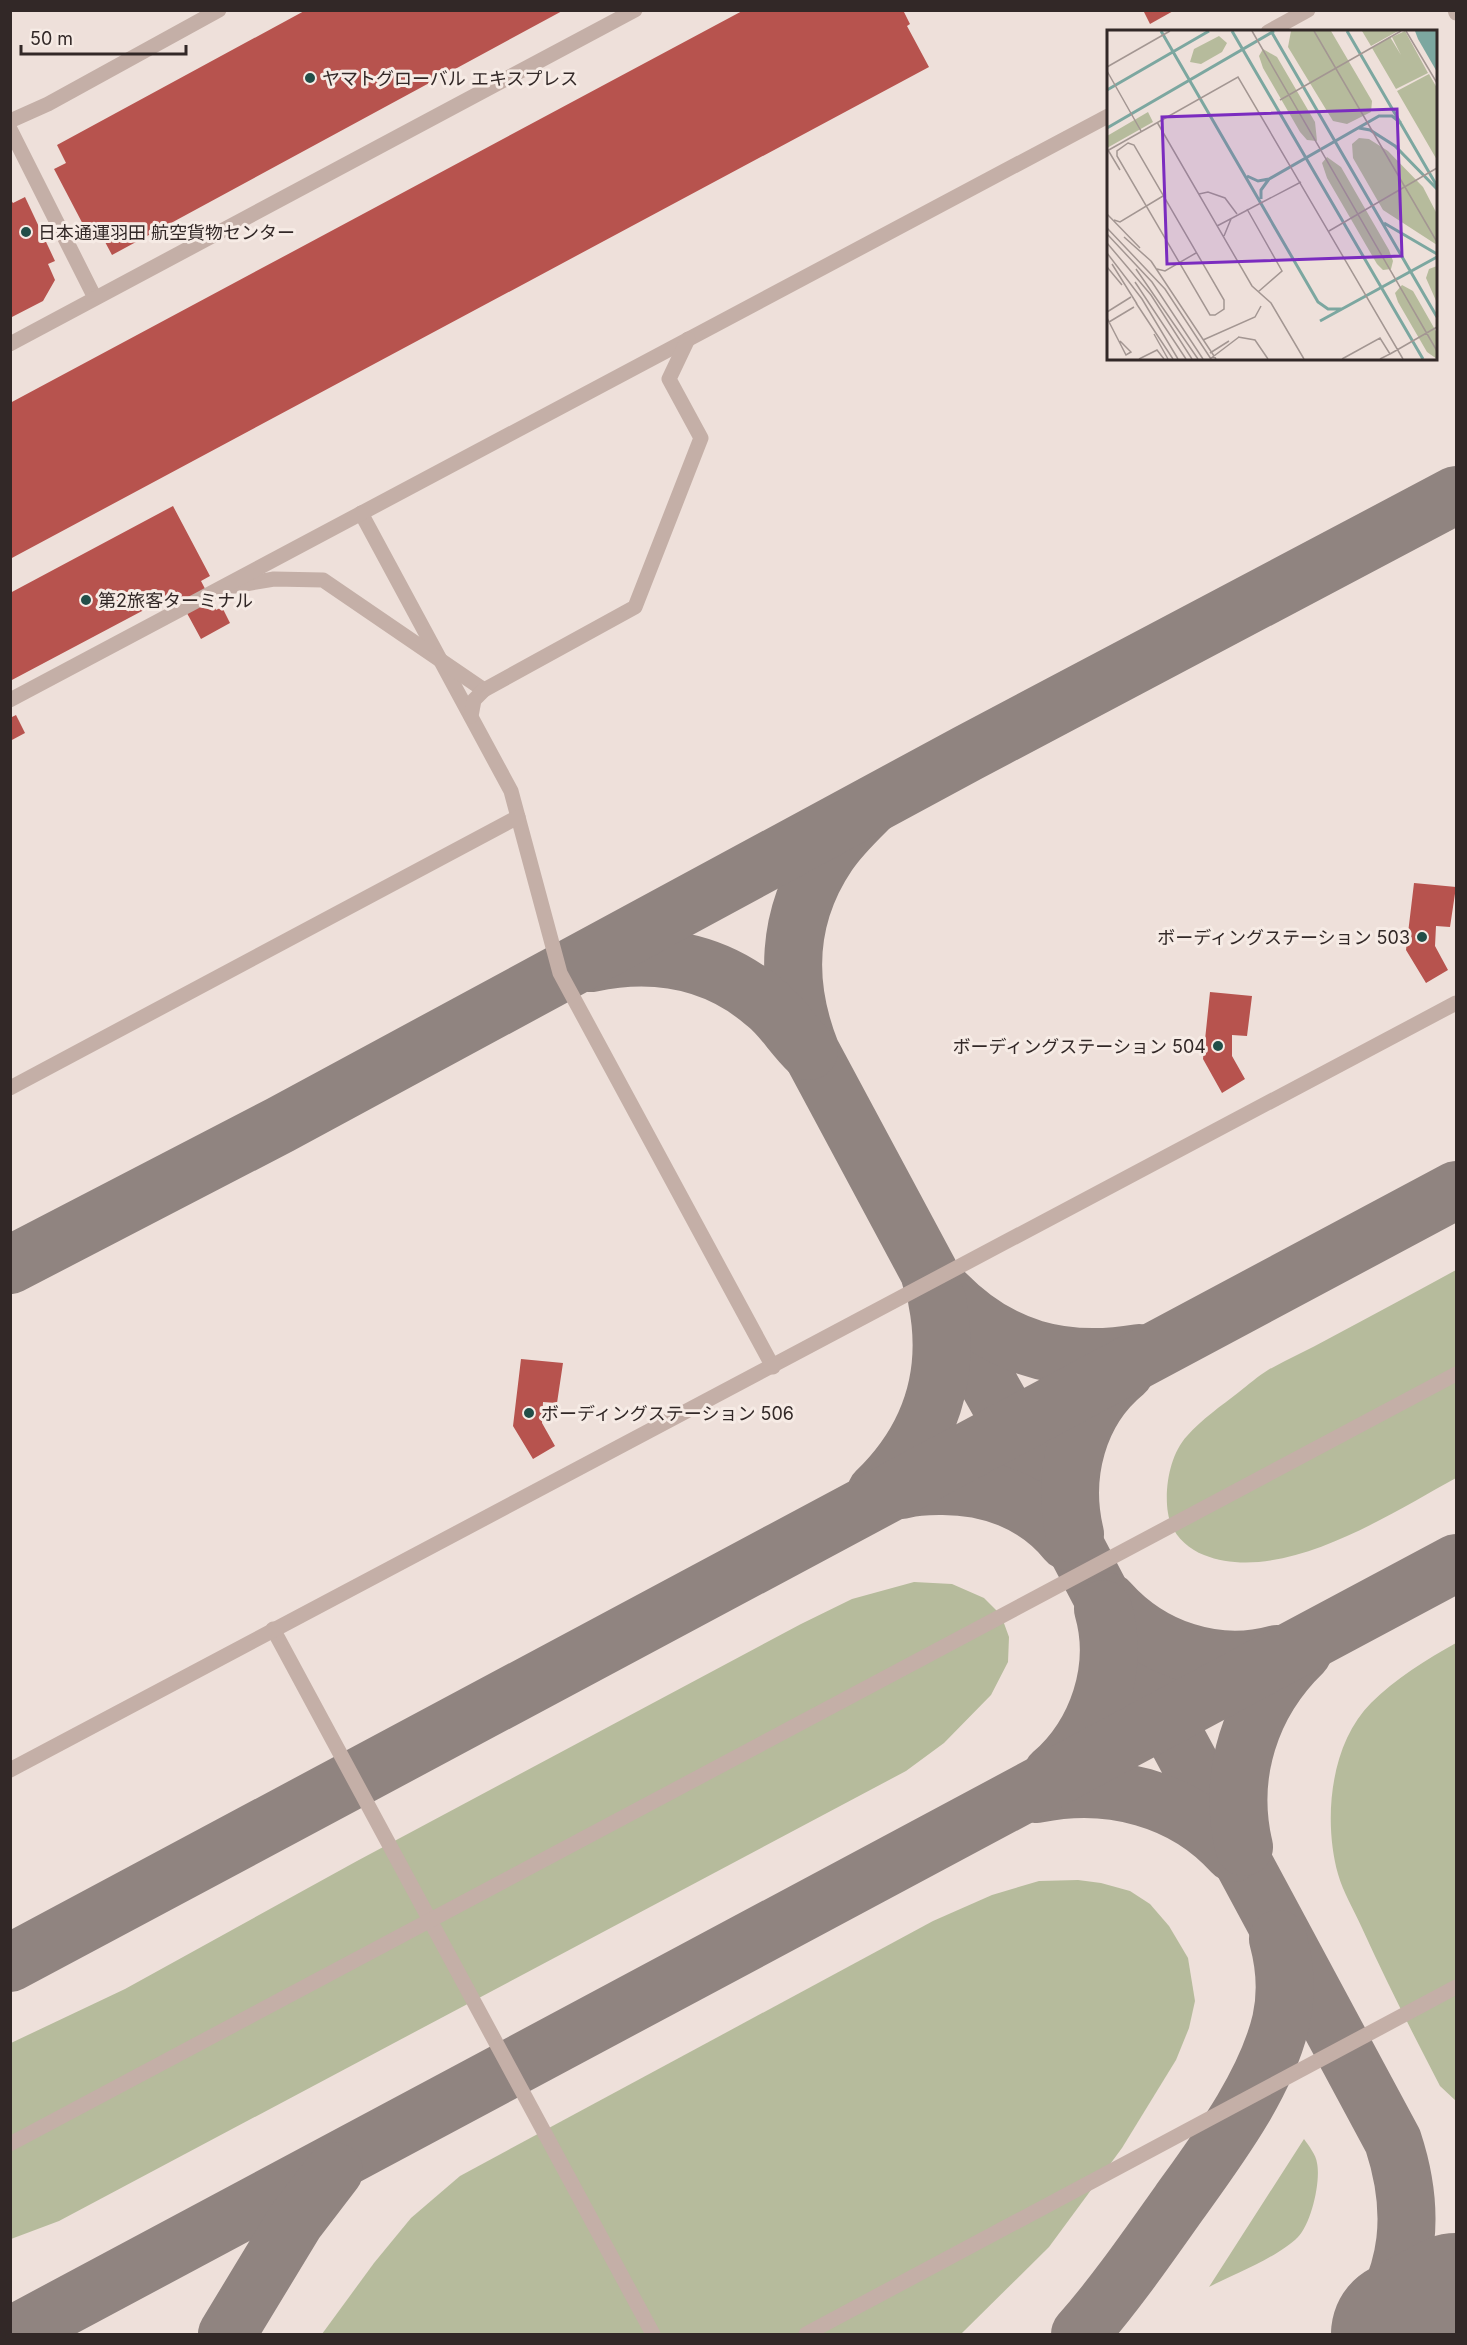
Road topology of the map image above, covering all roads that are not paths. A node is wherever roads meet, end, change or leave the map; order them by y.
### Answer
1 (219, 10) edge
2 (635, 10) edge
3 (1308, 10) edge
4 (1272, 30) edge
5 (1107, 117) edge
6 (10, 121) edge
7 (10, 129) edge
8 (95, 298) junction
9 (688, 339) junction
10 (10, 344) edge
11 (361, 513) junction
12 (220, 588) junction
13 (441, 660) junction
14 (484, 690) junction
15 (10, 700) edge
16 (471, 716) junction
17 (518, 817) junction
18 (1456, 1003) edge
19 (10, 1088) edge
20 (773, 1367) junction
21 (1456, 1374) edge
22 (273, 1629) junction
23 (10, 1770) edge
24 (429, 1920) junction
25 (1456, 1987) edge
26 (10, 2144) edge
27 (653, 2334) edge
28 (806, 2334) edge

1 - 6 lane
2 - 8 lane
3 - 4 lane
5 - 9 lane
7 - 8 lane
8 - 10 lane
9 - 11 lane
9 - 14 lane
11 - 12 lane
11 - 13 lane
12 - 13 lane
12 - 15 lane
13 - 14 lane
13 - 16 lane
14 - 16 lane
16 - 17 lane
17 - 19 lane
17 - 20 lane
18 - 20 lane
20 - 22 lane
21 - 24 lane
22 - 23 lane
22 - 24 lane
24 - 26 lane
24 - 27 lane
25 - 28 lane

